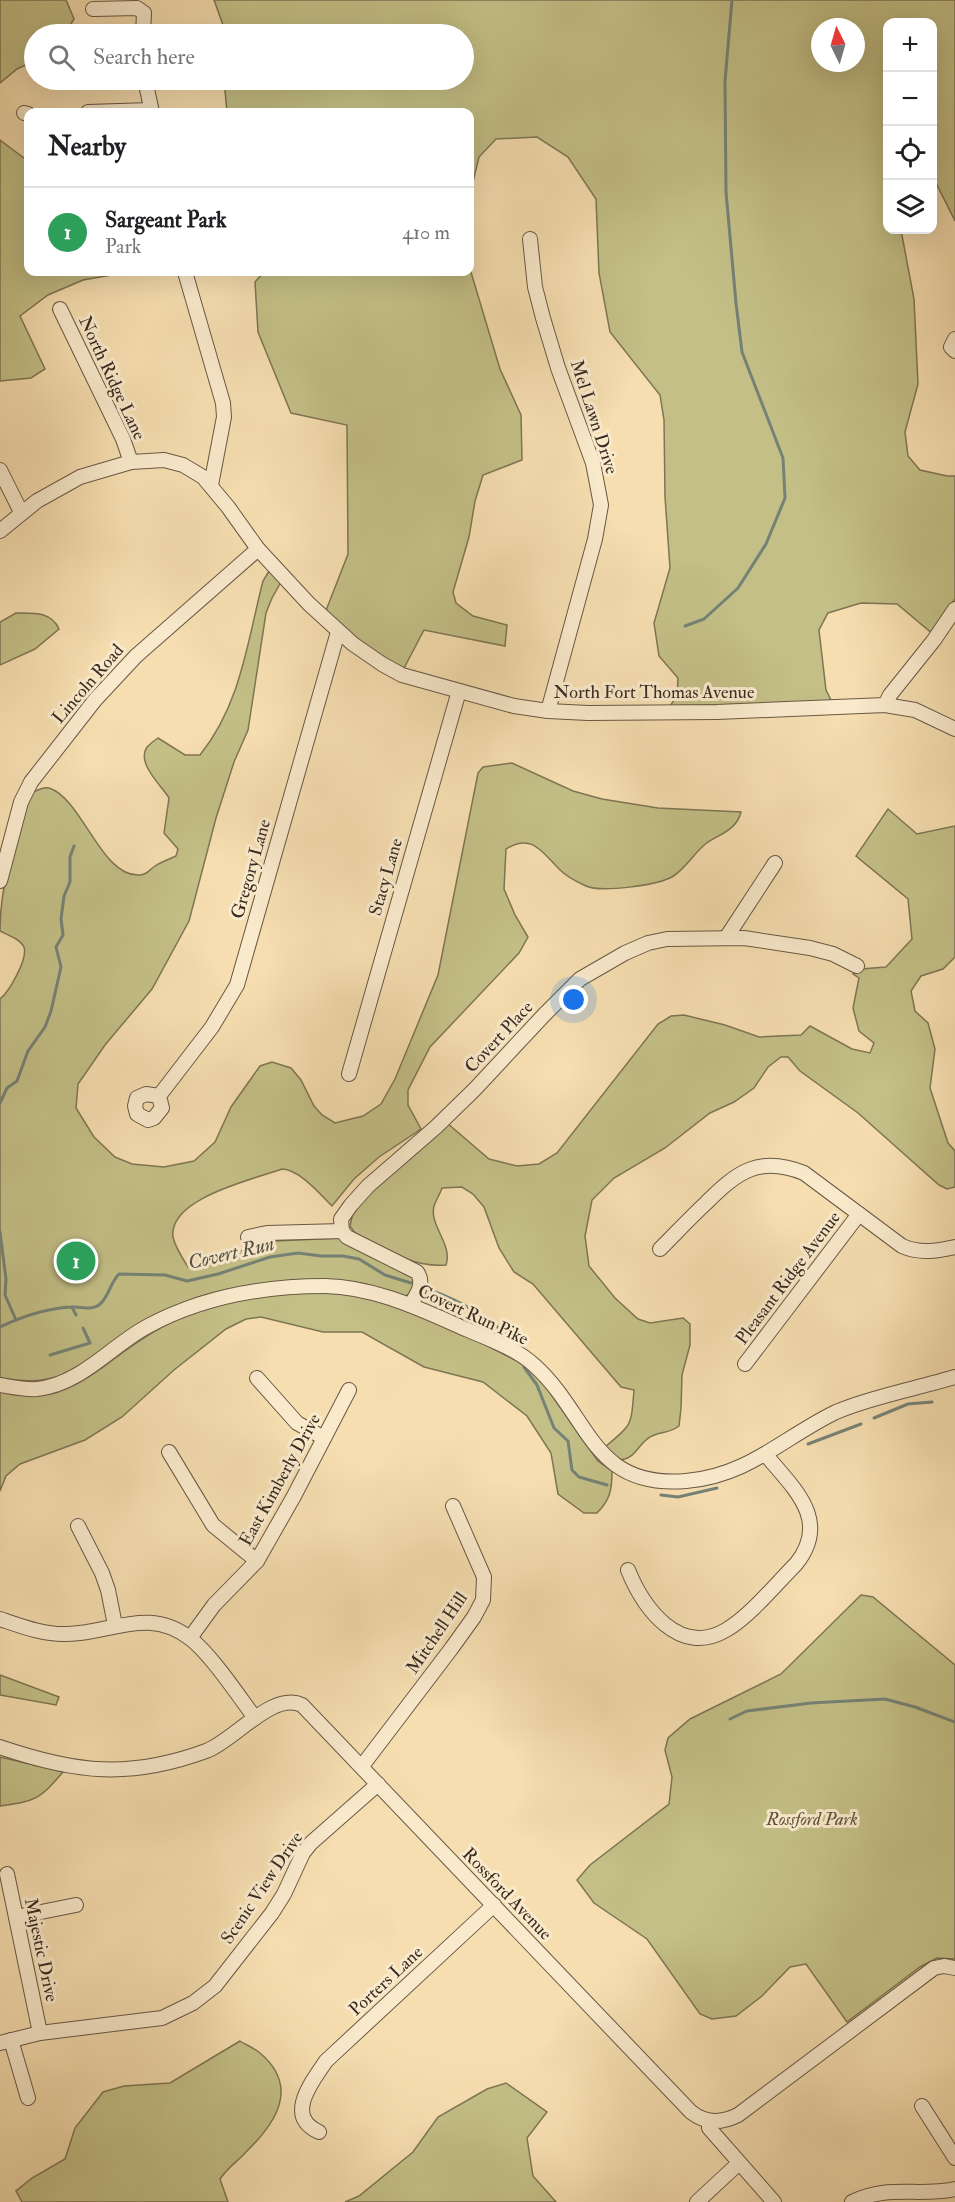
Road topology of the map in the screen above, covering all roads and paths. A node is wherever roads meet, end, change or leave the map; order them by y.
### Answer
1 (93, 9) dead end
2 (144, 24) edge
3 (147, 90) edge
4 (150, 108) edge
5 (530, 239) dead end
6 (186, 276) edge
7 (60, 309) dead end
8 (955, 339) edge
9 (955, 351) edge
10 (131, 462) junction
11 (0, 470) edge
12 (211, 485) junction
13 (21, 512) junction
14 (0, 531) edge
15 (258, 549) junction
16 (955, 609) edge
17 (338, 632) junction
18 (459, 691) junction
19 (885, 705) junction
20 (548, 711) junction
21 (955, 729) edge
22 (774, 863) dead end
23 (0, 881) edge
24 (726, 938) junction
25 (857, 966) dead end
26 (349, 1074) dead end
27 (159, 1096) dead end
28 (859, 1214) junction
29 (342, 1231) junction
30 (248, 1237) dead end
31 (955, 1247) edge
32 (660, 1250) dead end
33 (410, 1305) junction
34 (745, 1364) dead end
35 (955, 1377) edge
36 (257, 1378) dead end
37 (0, 1385) edge
38 (349, 1390) dead end
39 (324, 1438) junction
40 (169, 1452) dead end
41 (766, 1455) junction
42 (453, 1506) dead end
43 (78, 1526) dead end
44 (257, 1561) junction
45 (628, 1570) dead end
46 (0, 1619) edge
47 (115, 1625) junction
48 (190, 1638) junction
49 (255, 1718) junction
50 (0, 1747) edge
51 (362, 1766) junction
52 (378, 1784) junction
53 (7, 1874) dead end
54 (76, 1905) dead end
55 (494, 1905) junction
56 (16, 1917) junction
57 (955, 1968) edge
58 (40, 2033) junction
59 (6, 2042) edge
60 (28, 2098) dead end
61 (922, 2106) dead end
62 (709, 2121) junction
63 (319, 2132) dead end
64 (955, 2158) edge
65 (739, 2163) junction
66 (955, 2189) edge
67 (697, 2202) edge
68 (774, 2202) edge
69 (852, 2202) edge

1 - 2 street
3 - 4 street
5 - 20 street, Mel Lawn Drive
6 - 12 street
7 - 10 street, North Ridge Lane
8 - 9 street
10 - 12 street, North Fort Thomas Avenue
10 - 13 street, North Fort Thomas Avenue
11 - 13 street
12 - 15 street, North Fort Thomas Avenue
13 - 14 street, North Fort Thomas Avenue
15 - 17 street, North Fort Thomas Avenue
15 - 23 street, Lincoln Road
16 - 19 street
17 - 18 street, North Fort Thomas Avenue
17 - 27 street, Gregory Lane
18 - 20 street, North Fort Thomas Avenue
18 - 26 street, Stacy Lane
19 - 20 street, North Fort Thomas Avenue
19 - 21 street, North Fort Thomas Avenue
22 - 24 street
24 - 25 street, Covert Place
24 - 29 street, Covert Place
28 - 31 street
28 - 32 street
28 - 34 street, Pleasant Ridge Avenue
29 - 30 street
29 - 33 street
33 - 37 street, Covert Run Pike
33 - 41 street, Covert Run Pike
35 - 41 street, Covert Run Pike
36 - 39 street
38 - 39 street, East Kimberly Drive
39 - 44 street, East Kimberly Drive
40 - 44 street
41 - 45 street
42 - 51 street, Mitchell Hill
43 - 47 street
44 - 48 street, East Kimberly Drive
46 - 47 street
47 - 48 street
48 - 49 street
49 - 50 street, Rossford Avenue
49 - 51 street, Rossford Avenue
51 - 52 street, Rossford Avenue
52 - 55 street, Rossford Avenue
52 - 58 street, Scenic View Drive
53 - 56 street, Majestic Drive
54 - 56 street
55 - 62 street, Rossford Avenue
55 - 63 street, Porters Lane
56 - 58 street, Majestic Drive
57 - 62 street
58 - 59 street, Scenic View Drive
59 - 60 street
61 - 64 street
62 - 65 street
65 - 67 street
65 - 68 street
66 - 69 street

